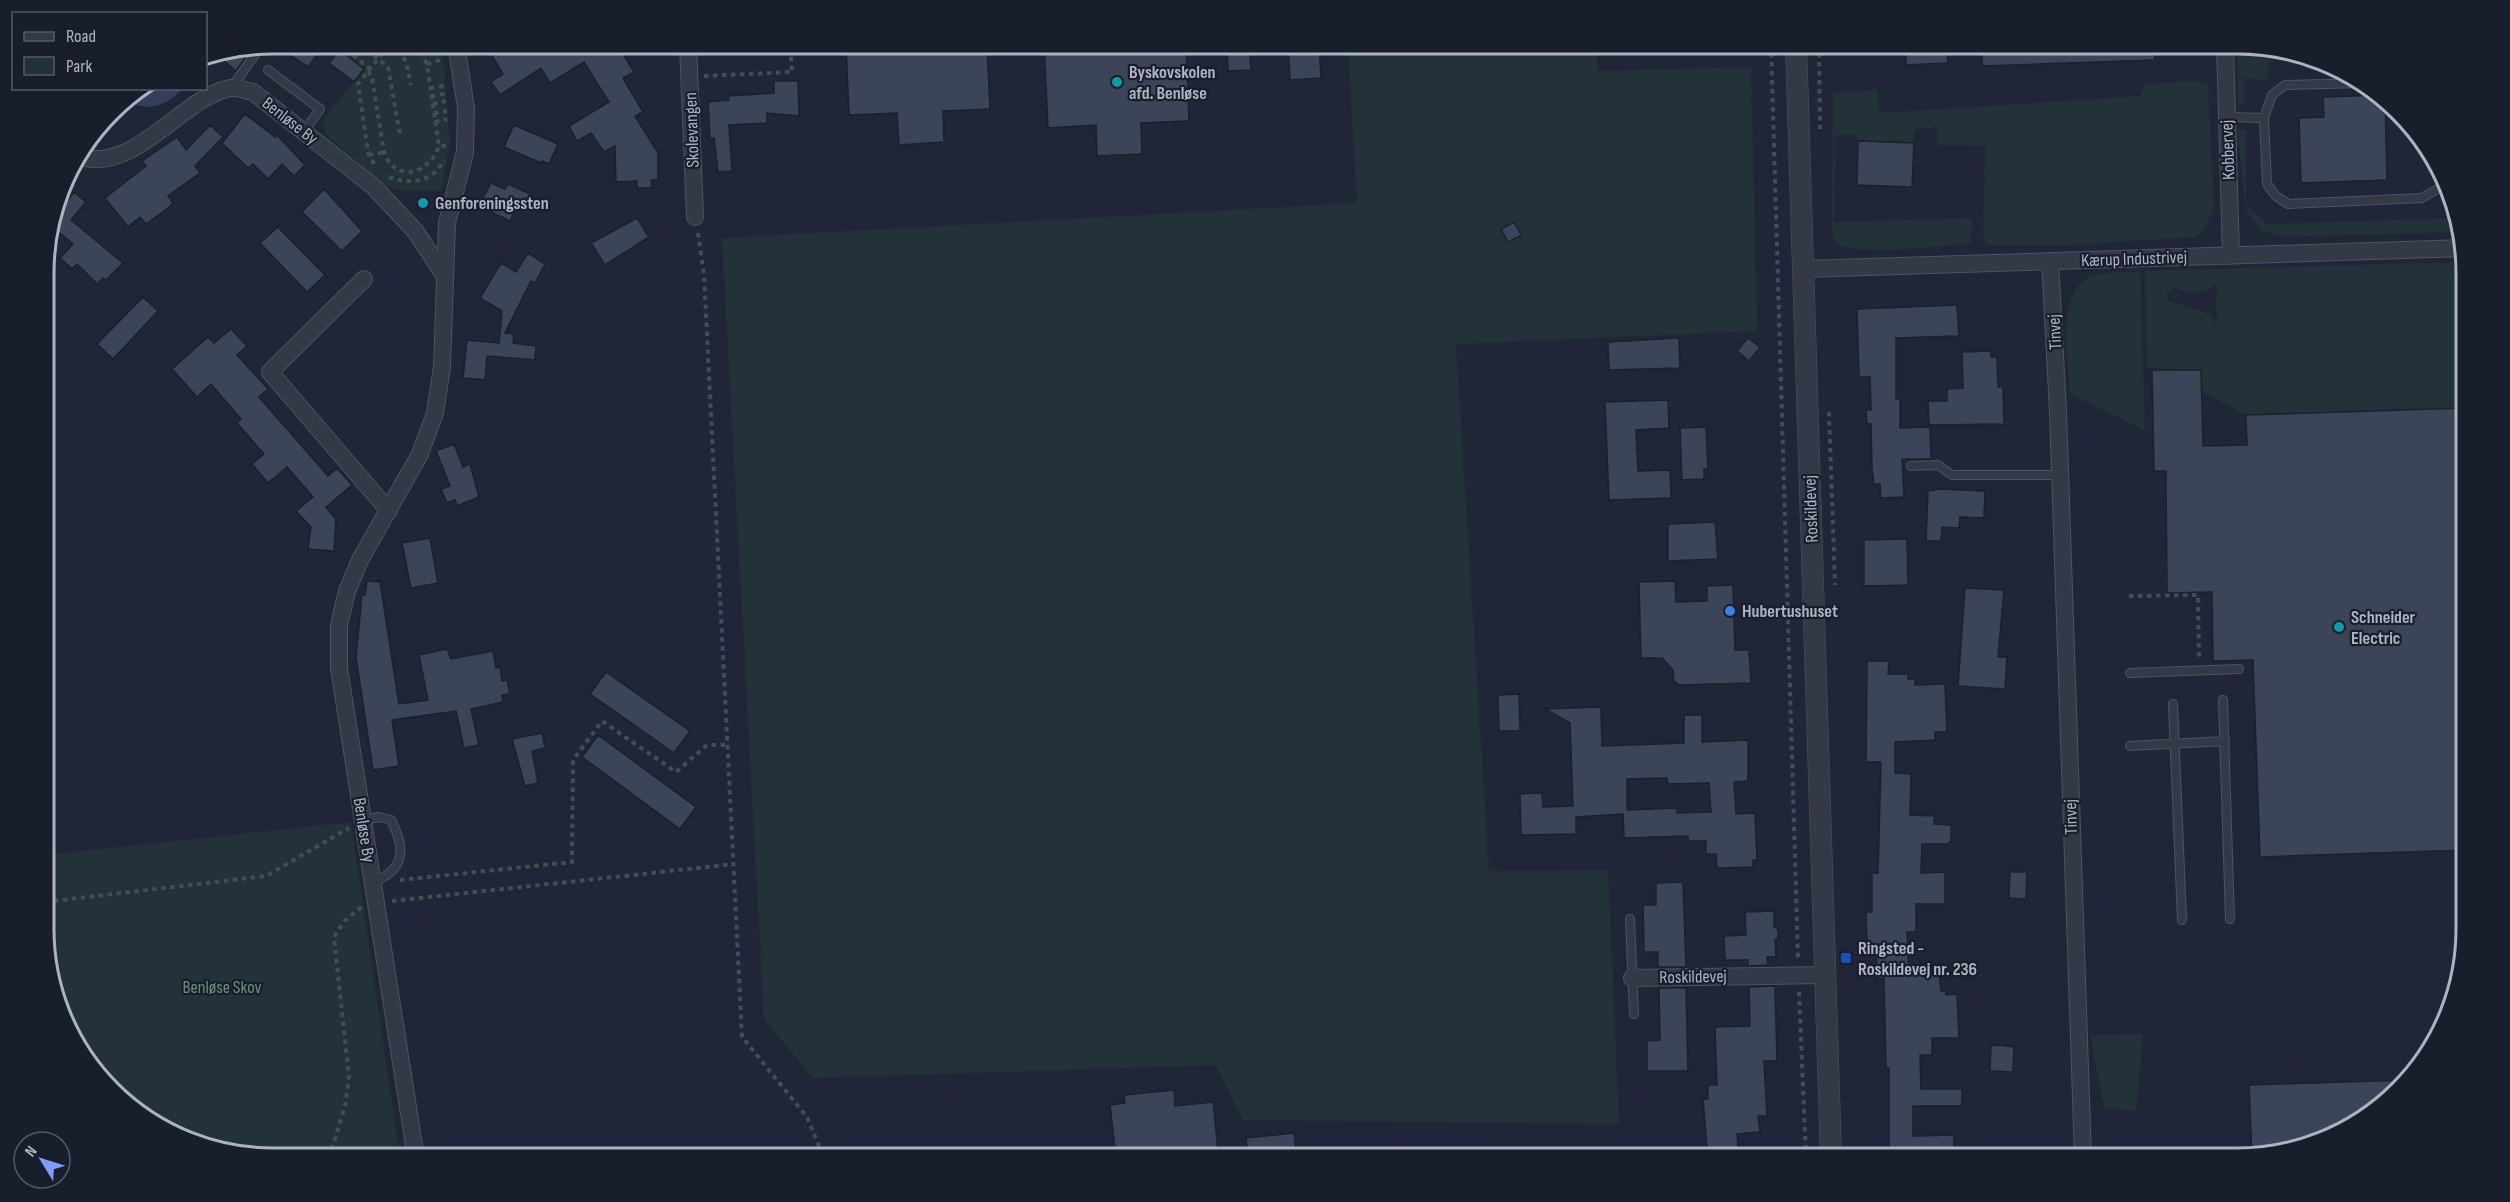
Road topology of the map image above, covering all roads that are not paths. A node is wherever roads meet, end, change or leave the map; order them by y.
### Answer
1 (255, 54) edge
2 (458, 54) edge
3 (689, 54) edge
4 (1796, 54) edge
5 (2225, 54) edge
6 (268, 70) dead end
7 (2348, 83) edge
8 (232, 88) junction
9 (2227, 117) junction
10 (2264, 118) junction
11 (304, 132) junction
12 (86, 158) edge
13 (2439, 188) edge
14 (695, 217) road end
15 (447, 223) junction
16 (416, 232) junction
17 (2455, 248) edge
18 (2231, 256) junction
19 (2050, 261) junction
20 (1803, 269) junction
21 (444, 275) junction
22 (364, 279) dead end
23 (1911, 466) dead end
24 (2060, 475) junction
25 (389, 511) junction
26 (2240, 669) dead end
27 (2130, 673) dead end
28 (2223, 700) dead end
29 (2173, 704) dead end
30 (2225, 741) junction
31 (2174, 744) junction
32 (2130, 746) dead end
33 (362, 820) junction
34 (373, 882) junction
35 (1630, 919) dead end
36 (2230, 919) dead end
37 (2182, 920) dead end
38 (1826, 975) junction
39 (1632, 978) junction
40 (1634, 1014) dead end
41 (414, 1148) edge
42 (1832, 1148) edge
43 (2083, 1148) edge

1 - 8 lane
2 - 15 street, Benløse By
3 - 14 street, Skolevangen
4 - 20 street, Roskildevej
5 - 9 street, Kobbervej
6 - 11 lane
7 - 10 lane
8 - 11 street, Benløse By
8 - 12 street
9 - 10 lane
9 - 18 street, Kobbervej
10 - 13 lane
11 - 16 street, Benløse By
15 - 16 street
15 - 21 street, Benløse By
16 - 21 street, Benløse By
17 - 18 street, Kærup Industrivej
18 - 19 street, Kærup Industrivej
19 - 20 street, Kærup Industrivej
19 - 24 street, Tinvej
20 - 38 street, Roskildevej
21 - 25 street, Benløse By
22 - 25 street
23 - 24 lane
24 - 43 street, Tinvej
25 - 33 street, Benløse By
26 - 27 lane
28 - 30 lane
29 - 31 lane
30 - 31 lane
30 - 36 lane
31 - 32 lane
31 - 37 lane
33 - 34 street, Benløse By
33 - 34 lane
34 - 41 street, Benløse By
35 - 39 lane
38 - 39 street, Roskildevej
38 - 42 street, Roskildevej
39 - 40 lane

